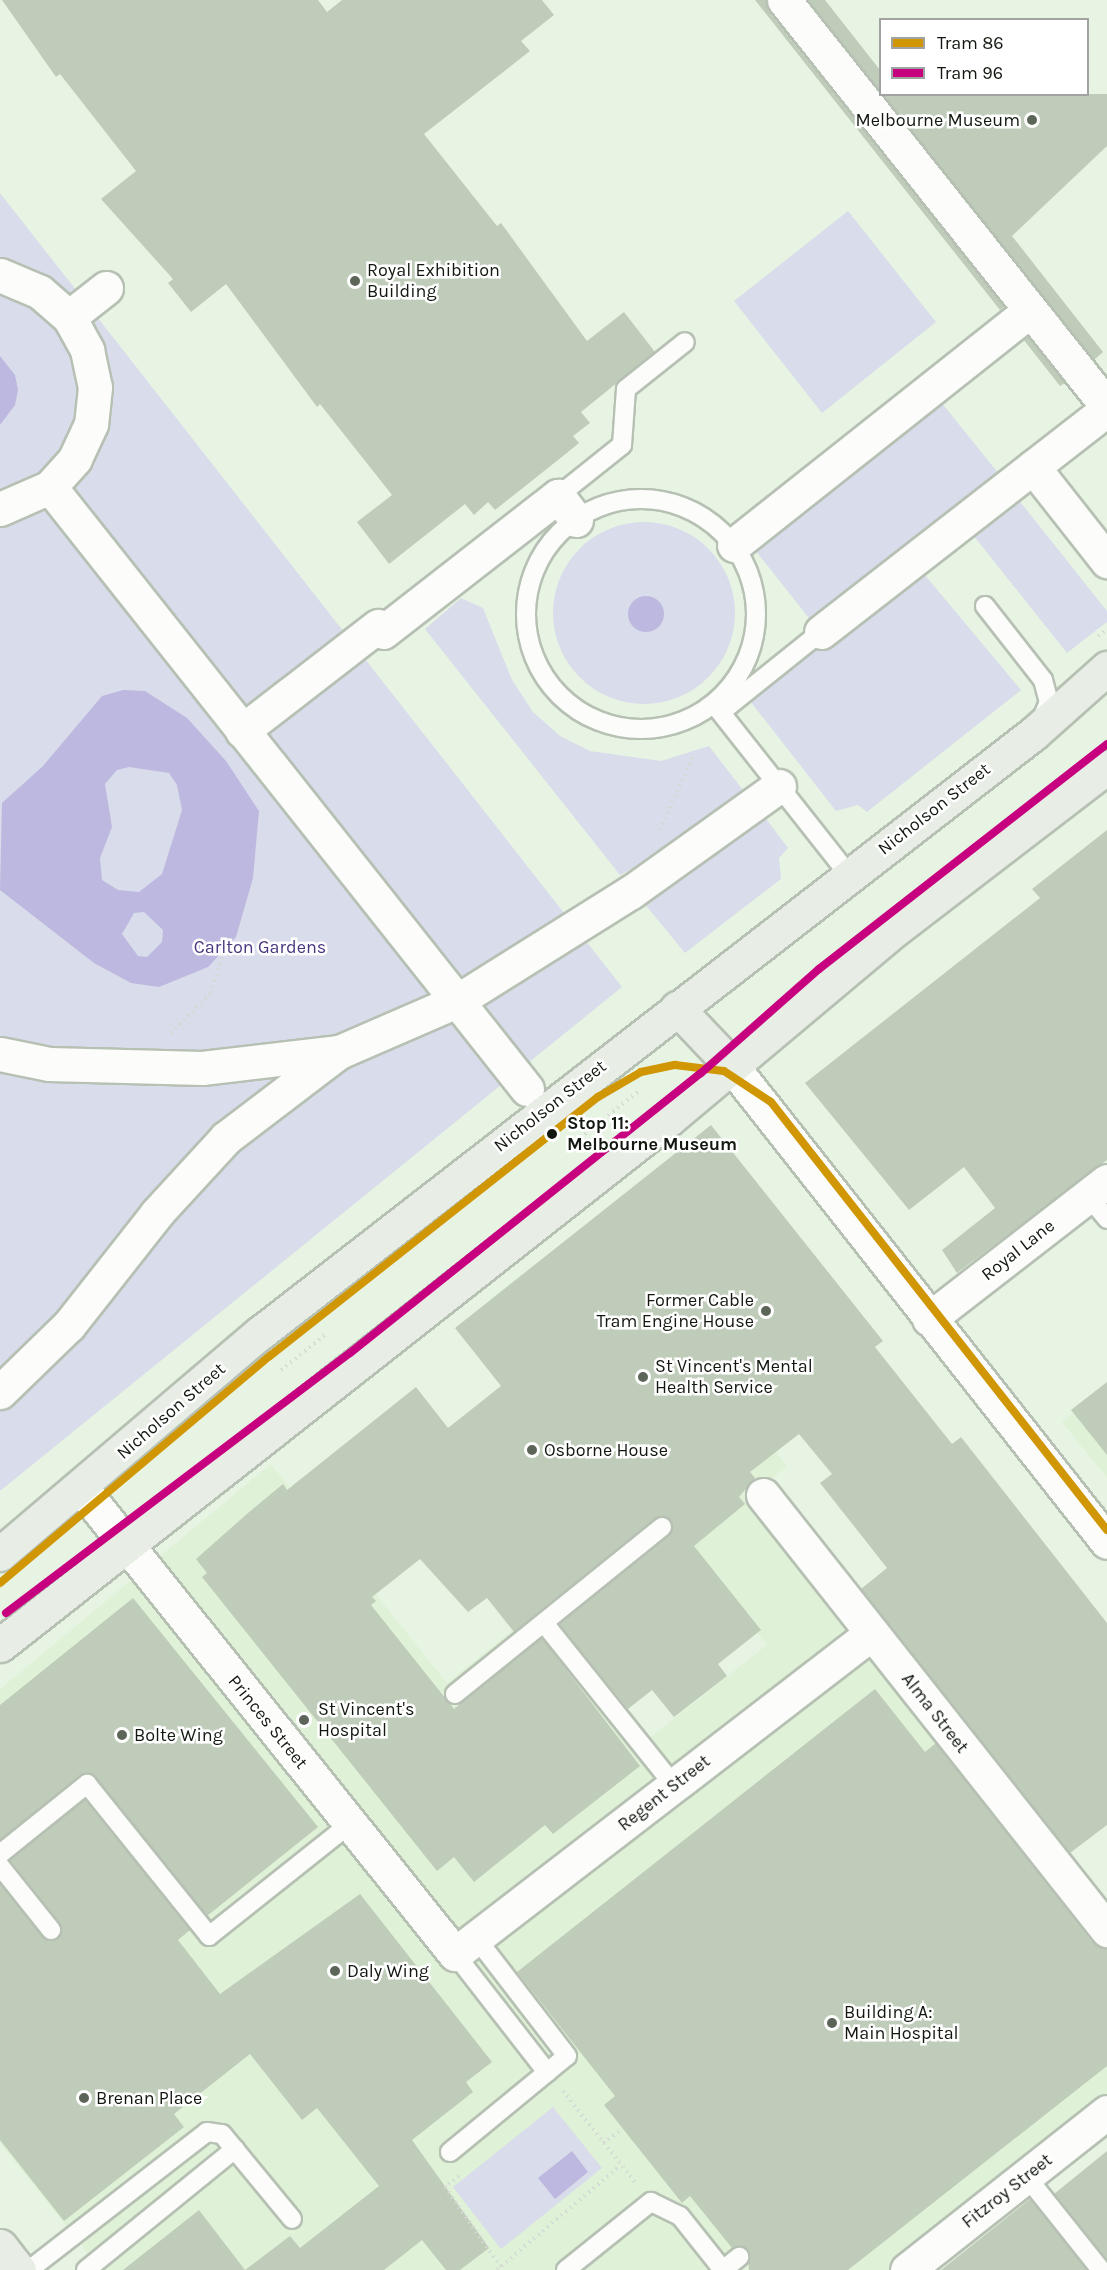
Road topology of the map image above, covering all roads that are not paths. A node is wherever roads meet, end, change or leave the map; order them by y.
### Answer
1 (784, 0) edge
2 (0, 275) edge
3 (106, 288) dead end
4 (1030, 309) junction
5 (69, 317) junction
6 (685, 342) dead end
7 (1107, 407) edge
8 (1033, 467) junction
9 (50, 487) junction
10 (567, 508) junction
11 (0, 509) edge
12 (734, 545) junction
13 (1107, 561) edge
14 (985, 606) dead end
15 (821, 632) joint
16 (1107, 668) edge
17 (718, 708) junction
18 (242, 731) junction
19 (1034, 733) junction
20 (1107, 767) edge
21 (779, 786) junction
22 (849, 875) junction
23 (457, 1001) junction
24 (677, 1008) junction
25 (339, 1052) junction
26 (0, 1054) edge
27 (732, 1065) junction
28 (527, 1089) dead end
29 (1101, 1199) edge
30 (929, 1319) junction
31 (0, 1392) edge
32 (82, 1489) junction
33 (764, 1496) dead end
34 (662, 1527) dead end
35 (1107, 1542) edge
36 (126, 1545) junction
37 (0, 1554) edge
38 (544, 1623) junction
39 (872, 1633) junction
40 (0, 1645) edge
41 (455, 1694) dead end
42 (674, 1785) junction
43 (350, 1824) junction
44 (0, 1854) edge
45 (0, 1866) edge
46 (51, 1930) dead end
47 (1107, 1930) edge
48 (466, 1946) junction
49 (547, 2072) junction
50 (1107, 2112) edge
51 (235, 2149) junction
52 (450, 2152) dead end
53 (1026, 2176) junction
54 (292, 2219) dead end
55 (0, 2246) edge
56 (739, 2257) dead end
57 (19, 2270) edge
58 (29, 2270) edge
59 (86, 2270) edge
60 (566, 2270) edge
61 (723, 2270) edge
62 (907, 2270) edge
63 (1101, 2270) edge

1 - 4 street
2 - 5 street
3 - 5 street
4 - 7 street
4 - 12 street
5 - 9 street
6 - 10 lane
7 - 8 street
8 - 13 street
8 - 15 street
9 - 11 street
9 - 18 street
10 - 12 lane
10 - 17 lane
10 - 18 street
12 - 17 lane
14 - 19 lane
15 - 17 lane
16 - 19 main road, Nicholson Street
17 - 21 lane
18 - 23 street
19 - 22 main road, Nicholson Street
20 - 27 main road
21 - 22 lane
21 - 23 street
22 - 24 main road, Nicholson Street
23 - 25 street
23 - 28 street
24 - 27 main road
24 - 32 main road, Nicholson Street
25 - 26 street
25 - 31 street
27 - 30 street
27 - 36 main road
29 - 30 street, Royal Lane
30 - 35 street
32 - 36 street, Princes Street
32 - 37 main road, Nicholson Street
33 - 39 street, Alma Street
34 - 38 lane
36 - 40 main road
36 - 43 street, Princes Street
38 - 41 lane
38 - 42 lane
39 - 42 street, Regent Street
39 - 47 street, Alma Street
42 - 48 street, Regent Street
43 - 44 lane
43 - 48 street, Princes Street
45 - 46 lane
48 - 49 lane
48 - 49 lane
49 - 52 lane
50 - 53 street, Fitzroy Street
51 - 54 lane
51 - 58 lane
51 - 59 lane
53 - 62 street, Fitzroy Street
53 - 63 lane
55 - 57 main road
56 - 61 lane
60 - 61 lane

